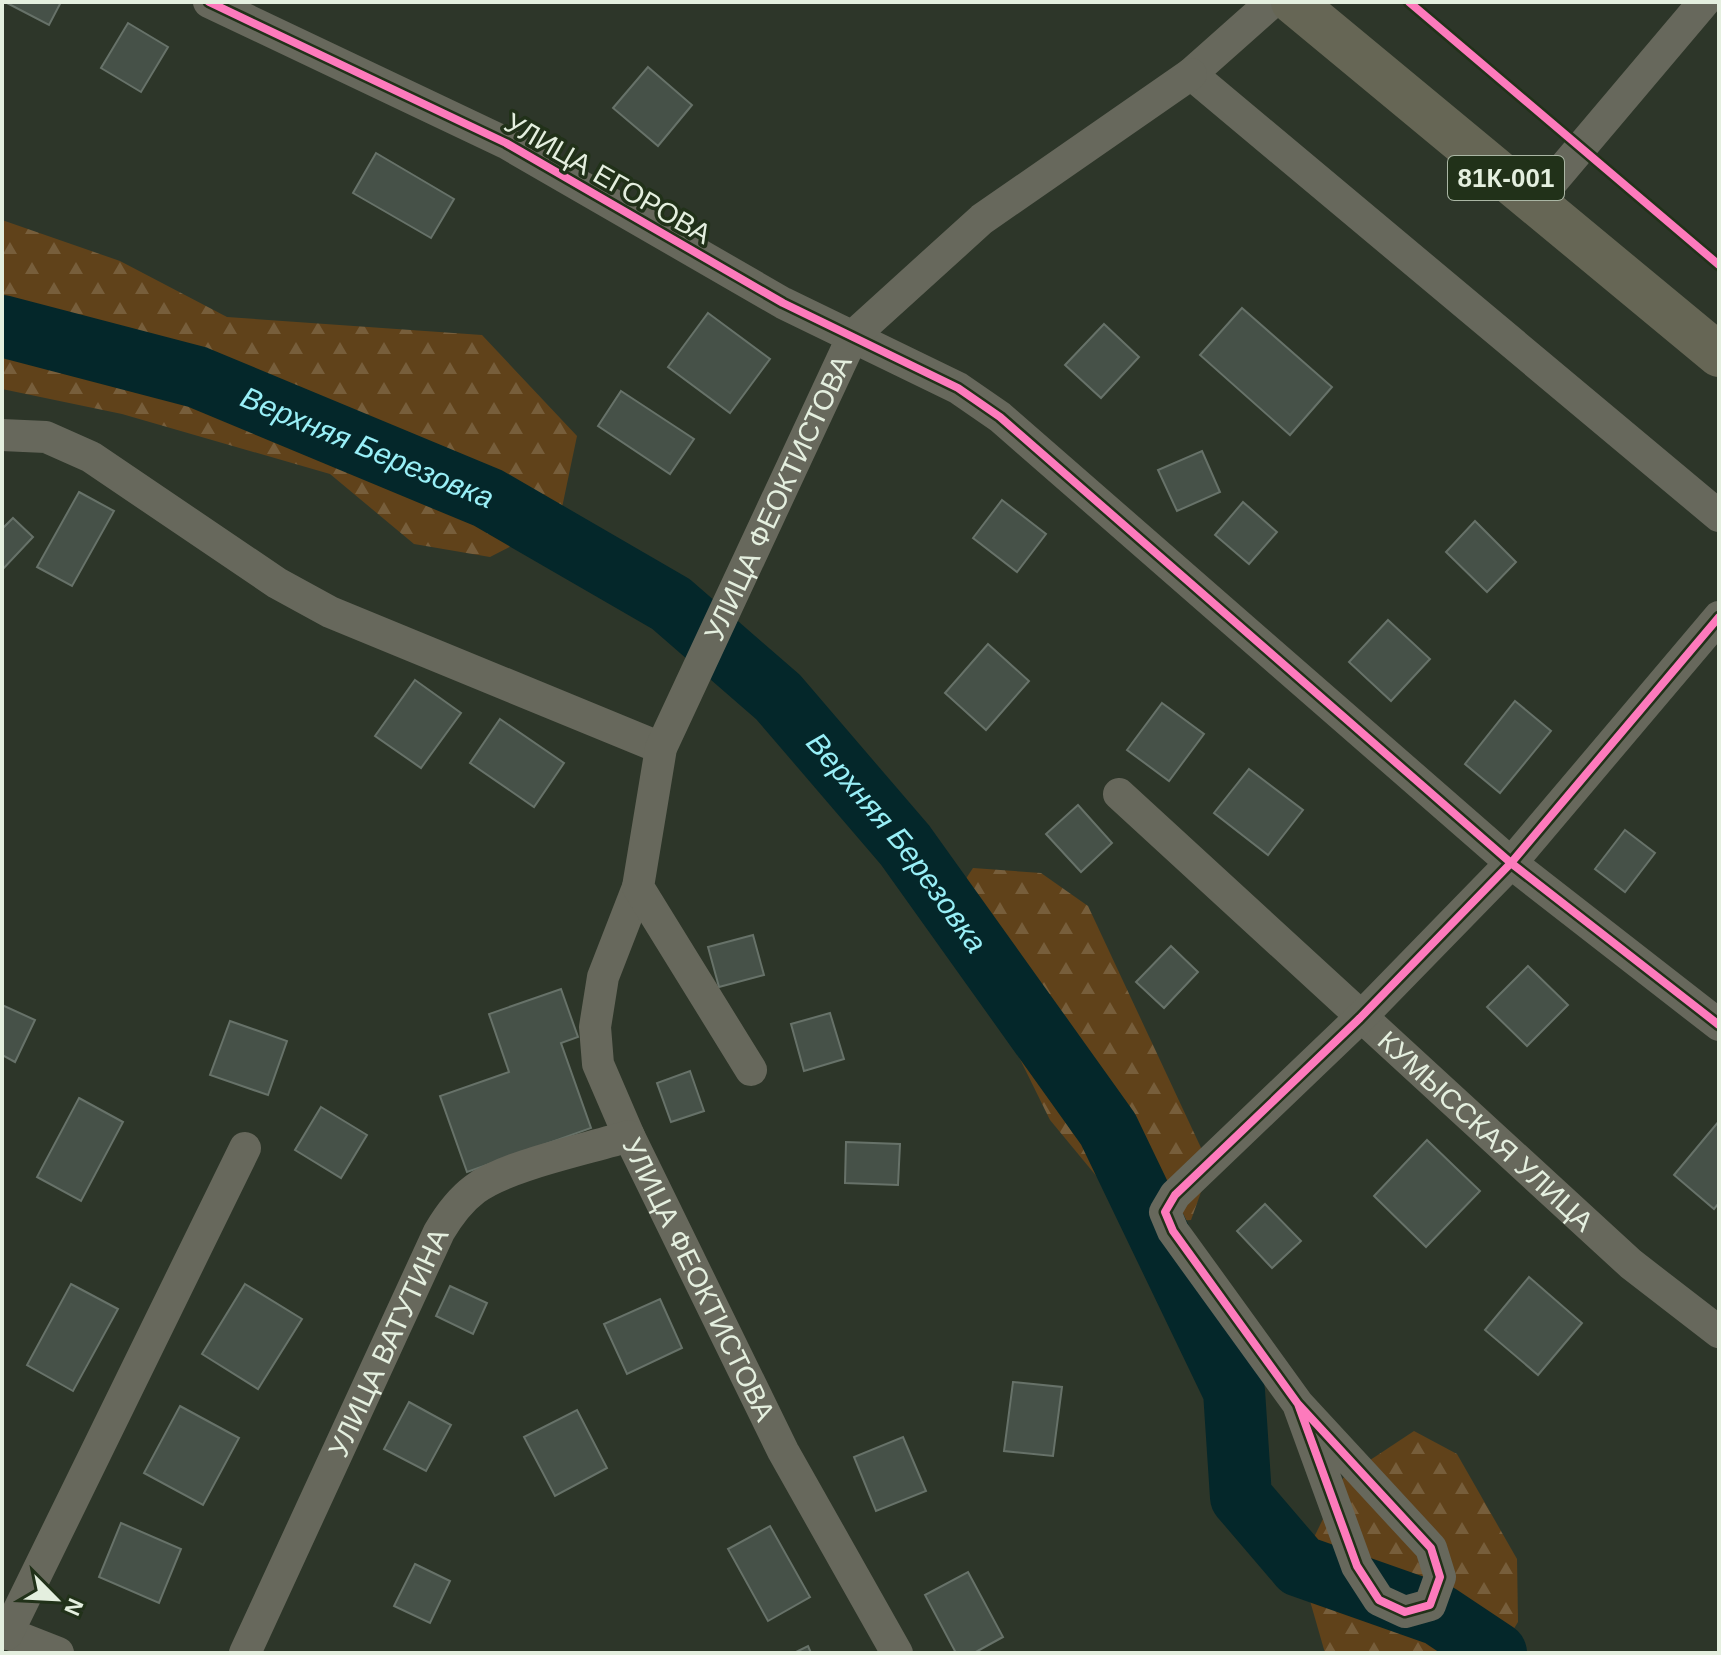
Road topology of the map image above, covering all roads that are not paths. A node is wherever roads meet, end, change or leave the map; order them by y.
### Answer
1 (209, 2) edge
2 (1272, 2) edge
3 (1293, 2) edge
4 (1704, 2) edge
5 (1191, 74) junction
6 (1535, 202) junction
7 (853, 336) junction
8 (1719, 355) edge
9 (2, 435) edge
10 (1719, 516) edge
11 (1719, 617) edge
12 (661, 748) junction
13 (1119, 794) dead end
14 (1511, 863) junction
15 (638, 887) junction
16 (1360, 1018) junction
17 (1719, 1025) edge
18 (751, 1070) dead end
19 (629, 1136) junction
20 (245, 1148) dead end
21 (1719, 1332) edge
22 (1298, 1404) junction
23 (4, 1632) edge
24 (58, 1653) edge
25 (245, 1653) edge
26 (897, 1653) edge

1 - 7 street, УЛИЦА ЕГОРОВА
2 - 5 street, УЛИЦА ФЕОКТИСТОВА
3 - 6 main road, 81К-001
4 - 6 street
5 - 7 street, УЛИЦА ФЕОКТИСТОВА
5 - 10 street
6 - 8 main road, 81К-001
7 - 12 street, УЛИЦА ФЕОКТИСТОВА
7 - 14 street, УЛИЦА ЕГОРОВА
9 - 12 street
11 - 14 street
12 - 15 street, УЛИЦА ФЕОКТИСТОВА
13 - 16 street, КУМЫССКАЯ УЛИЦА
14 - 16 street
14 - 17 street, УЛИЦА ЕГОРОВА
15 - 18 street
15 - 19 street, УЛИЦА ФЕОКТИСТОВА
16 - 21 street, КУМЫССКАЯ УЛИЦА
16 - 22 street
19 - 25 street, УЛИЦА ВАТУТИНА
19 - 26 street, УЛИЦА ФЕОКТИСТОВА
20 - 23 street
22 - 22 street
23 - 24 street

